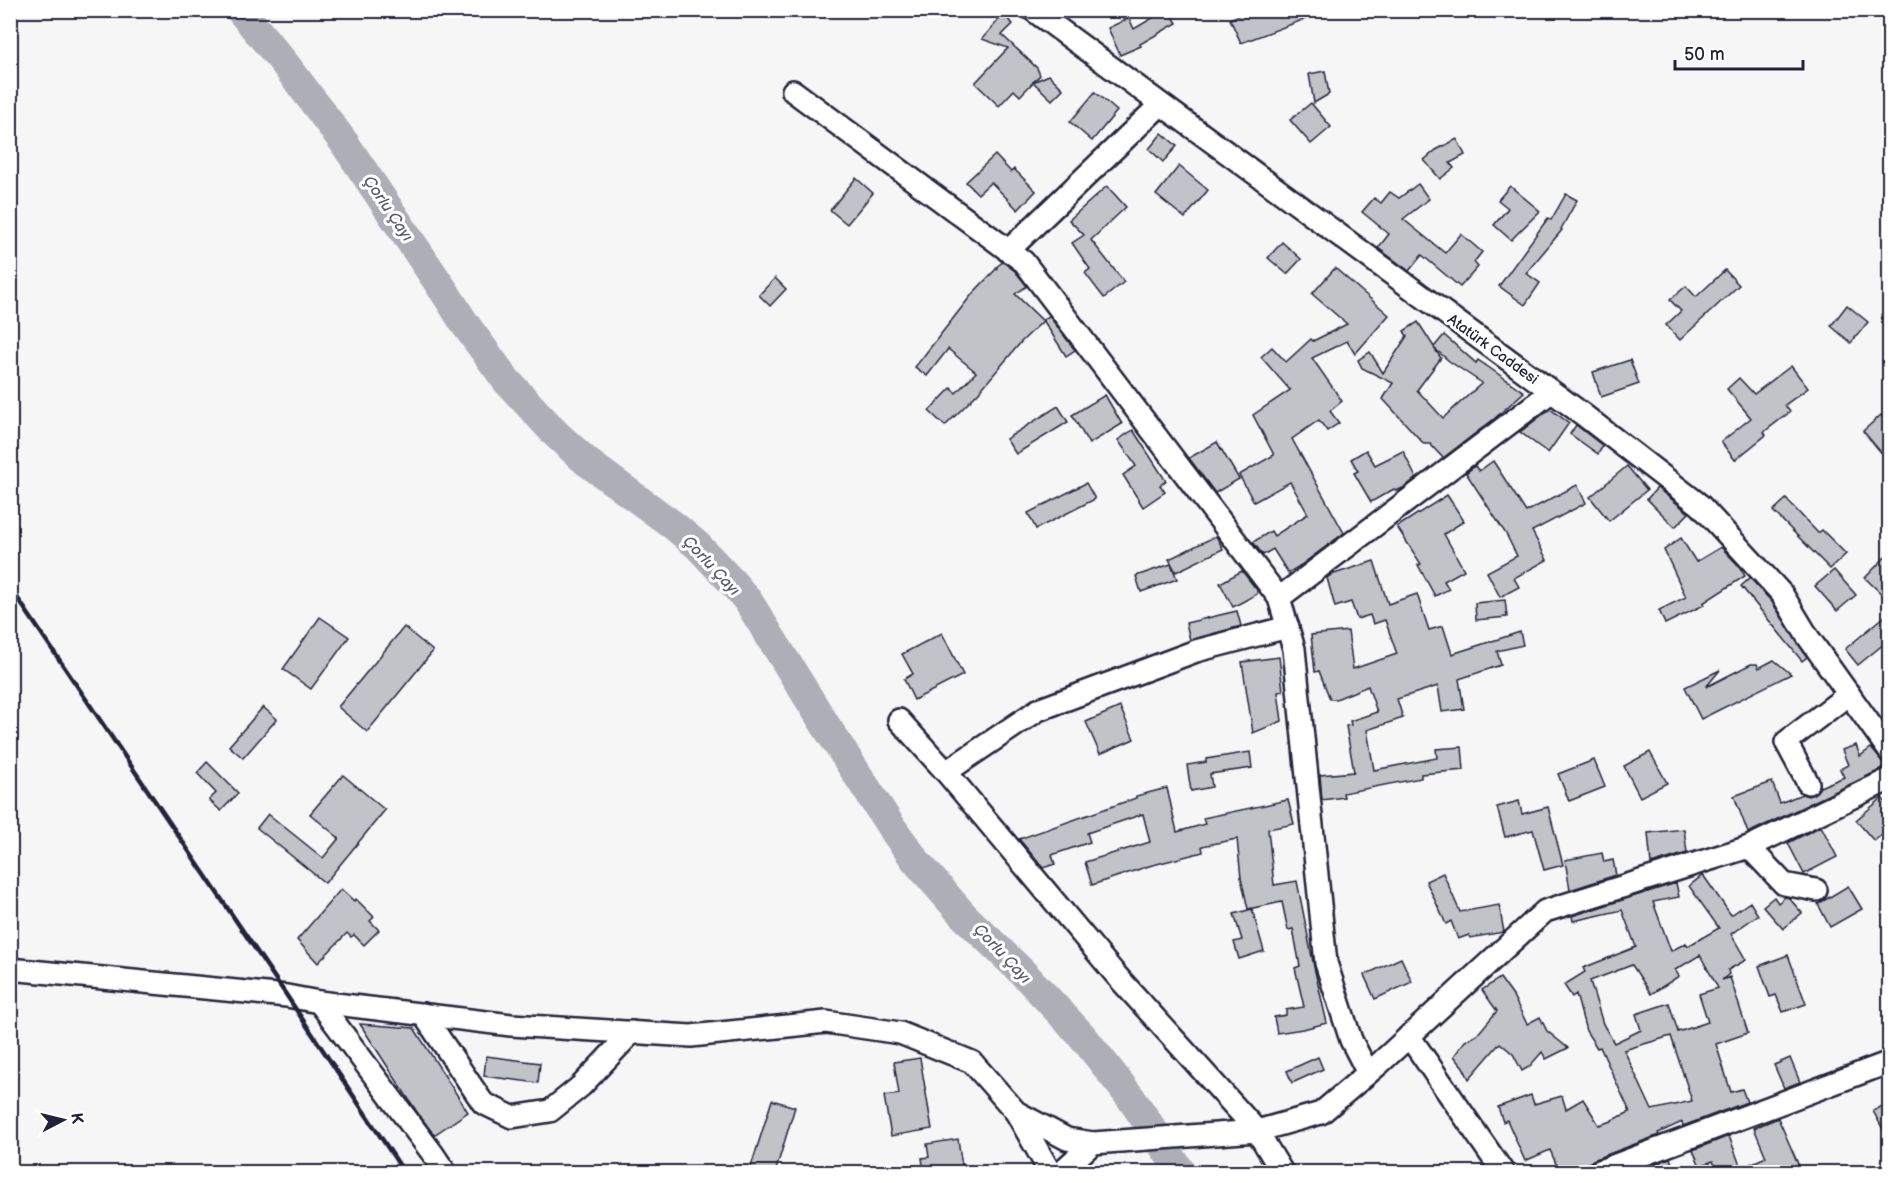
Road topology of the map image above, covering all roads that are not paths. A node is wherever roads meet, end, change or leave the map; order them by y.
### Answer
1 (1033, 10) edge
2 (793, 91) dead end
3 (1160, 105) junction
4 (1008, 251) junction
5 (1551, 392) junction
6 (1283, 612) junction
7 (1849, 694) junction
8 (899, 720) dead end
9 (1890, 752) edge
10 (946, 772) junction
11 (1890, 778) edge
12 (1808, 783) dead end
13 (1749, 847) junction
14 (1816, 890) dead end
15 (10, 969) edge
16 (319, 1002) junction
17 (423, 1014) junction
18 (632, 1032) junction
19 (1409, 1036) junction
20 (1890, 1062) edge
21 (1368, 1072) junction
22 (1016, 1112) junction
23 (1257, 1131) junction
24 (1093, 1143) junction
25 (445, 1173) edge
26 (1050, 1173) edge
27 (1061, 1173) edge
28 (1282, 1173) edge
29 (1503, 1173) edge
30 (1597, 1173) edge

1 - 3 street, Atatürk Caddesi
2 - 4 street
3 - 4 street
3 - 5 street, Atatürk Caddesi
4 - 6 street
5 - 6 street
5 - 7 street, Atatürk Caddesi
6 - 10 street
6 - 21 street
7 - 9 street, Atatürk Caddesi
7 - 12 street
8 - 10 street
10 - 23 street
11 - 13 street
13 - 14 street
13 - 19 street
15 - 16 street
16 - 17 street
16 - 25 street
17 - 18 street
17 - 18 street
18 - 22 street
19 - 21 street
19 - 29 street
20 - 30 street
21 - 23 street
22 - 24 street
22 - 26 street
23 - 24 street
23 - 28 street
24 - 27 street

